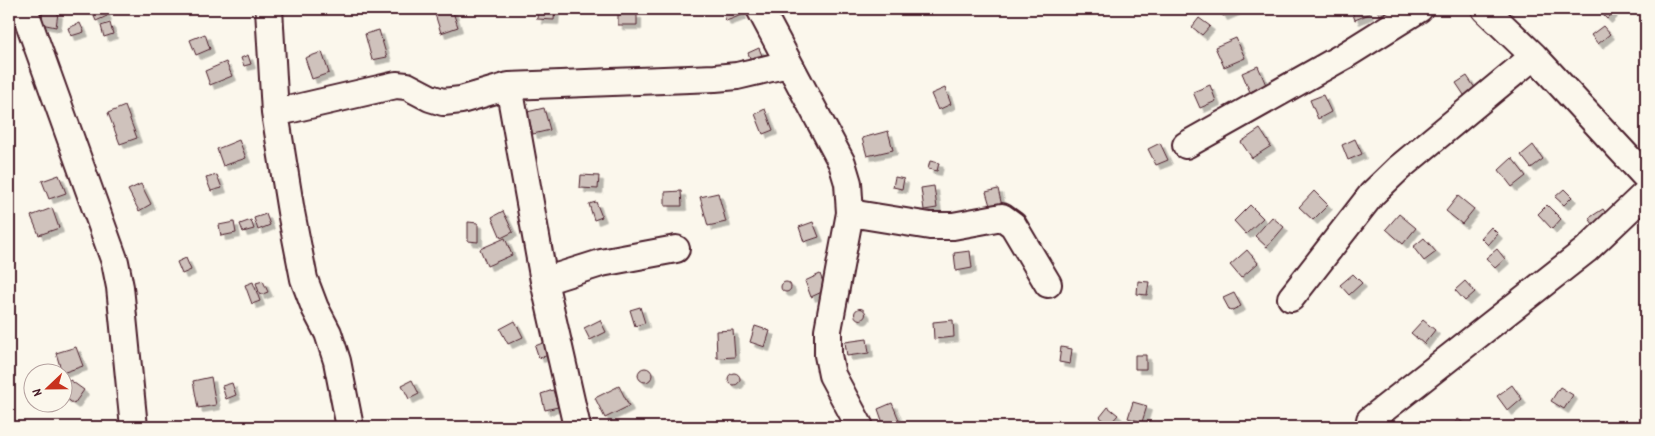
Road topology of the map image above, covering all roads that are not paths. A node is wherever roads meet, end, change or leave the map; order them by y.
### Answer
1 (24, 9) edge
2 (269, 9) edge
3 (760, 9) edge
4 (1419, 9) edge
5 (1485, 9) edge
6 (1534, 56) junction
7 (788, 64) junction
8 (509, 86) junction
9 (276, 112) junction
10 (1186, 145) dead end
11 (1646, 177) edge
12 (1646, 193) edge
13 (850, 213) junction
14 (676, 248) dead end
15 (544, 281) junction
16 (1048, 284) dead end
17 (1292, 298) dead end
18 (1370, 420) dead end
19 (134, 427) edge
20 (350, 427) edge
21 (577, 427) edge
22 (860, 427) edge

1 - 19 street
2 - 9 street
3 - 7 street
4 - 10 street
5 - 6 street
6 - 11 street
6 - 17 street
7 - 8 street
7 - 13 street
8 - 9 street
8 - 15 street
9 - 20 street
12 - 18 street
13 - 16 street
13 - 22 street
14 - 15 street
15 - 21 street

